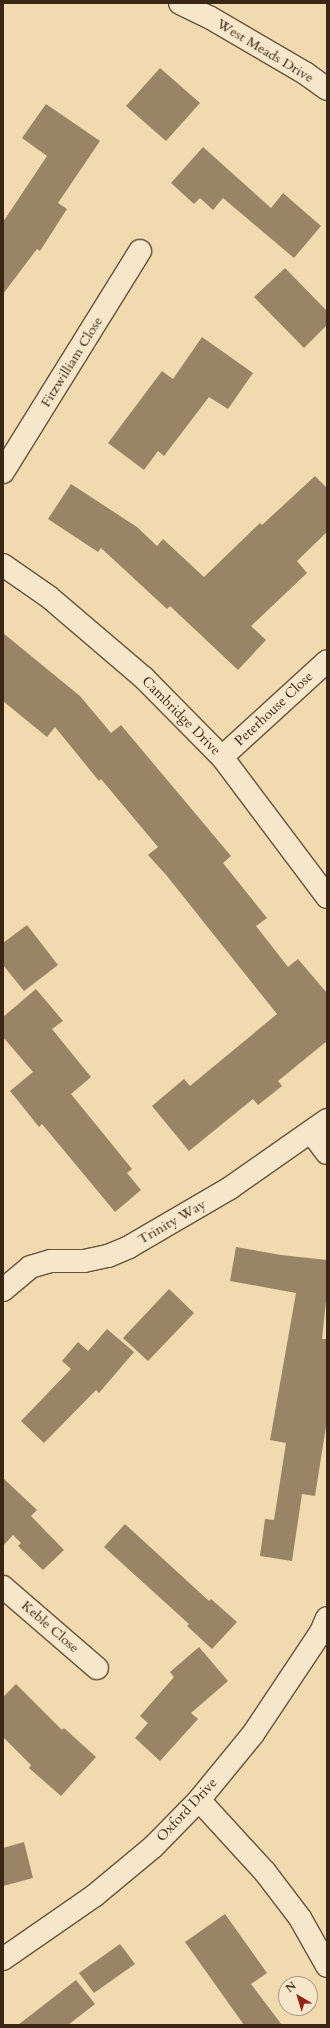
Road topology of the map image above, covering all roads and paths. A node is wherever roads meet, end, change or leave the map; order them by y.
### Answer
1 (180, 3) edge
2 (327, 89) edge
3 (140, 251) dead end
4 (3, 472) edge
5 (3, 565) edge
6 (327, 661) edge
7 (222, 757) junction
8 (327, 897) edge
9 (319, 1126) edge
10 (327, 1153) edge
11 (4, 1287) edge
12 (3, 1587) edge
13 (327, 1618) edge
14 (97, 1668) dead end
15 (199, 1800) junction
16 (3, 1959) edge
17 (327, 1966) edge

1 - 2 street, West Meads Drive
3 - 4 street, Fitzwilliam Close
5 - 7 street, Cambridge Drive
6 - 7 street, Peterhouse Close
7 - 8 street, Cambridge Drive
9 - 10 street
9 - 11 street, Trinity Way
12 - 14 street, Keble Close
13 - 15 street, Oxford Drive
15 - 16 street, Oxford Drive
15 - 17 street

